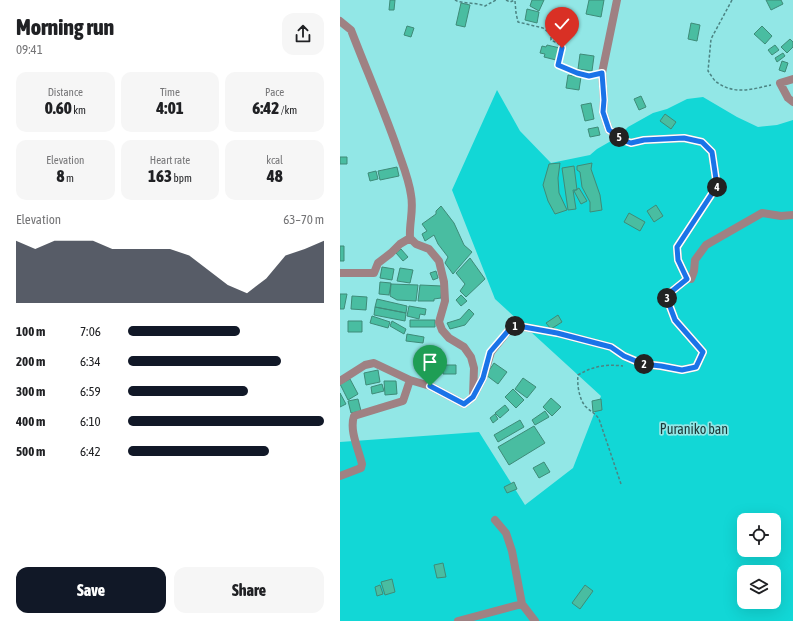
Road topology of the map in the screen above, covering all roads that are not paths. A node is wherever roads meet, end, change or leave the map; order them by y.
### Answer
1 (617, 0) edge
2 (340, 21) edge
3 (793, 79) edge
4 (793, 102) edge
5 (793, 215) edge
6 (410, 238) junction
7 (340, 273) edge
8 (687, 279) junction
9 (410, 380) junction
10 (340, 381) edge
11 (473, 397) junction
12 (340, 476) edge
13 (495, 520) dead end
14 (522, 604) junction
15 (458, 621) edge
16 (535, 621) edge

1 - 8 street
2 - 6 street
3 - 4 street
5 - 8 street
6 - 7 street
6 - 11 street
8 - 11 street
9 - 10 street
9 - 11 street
9 - 12 street
13 - 14 street
14 - 15 street
14 - 16 street

